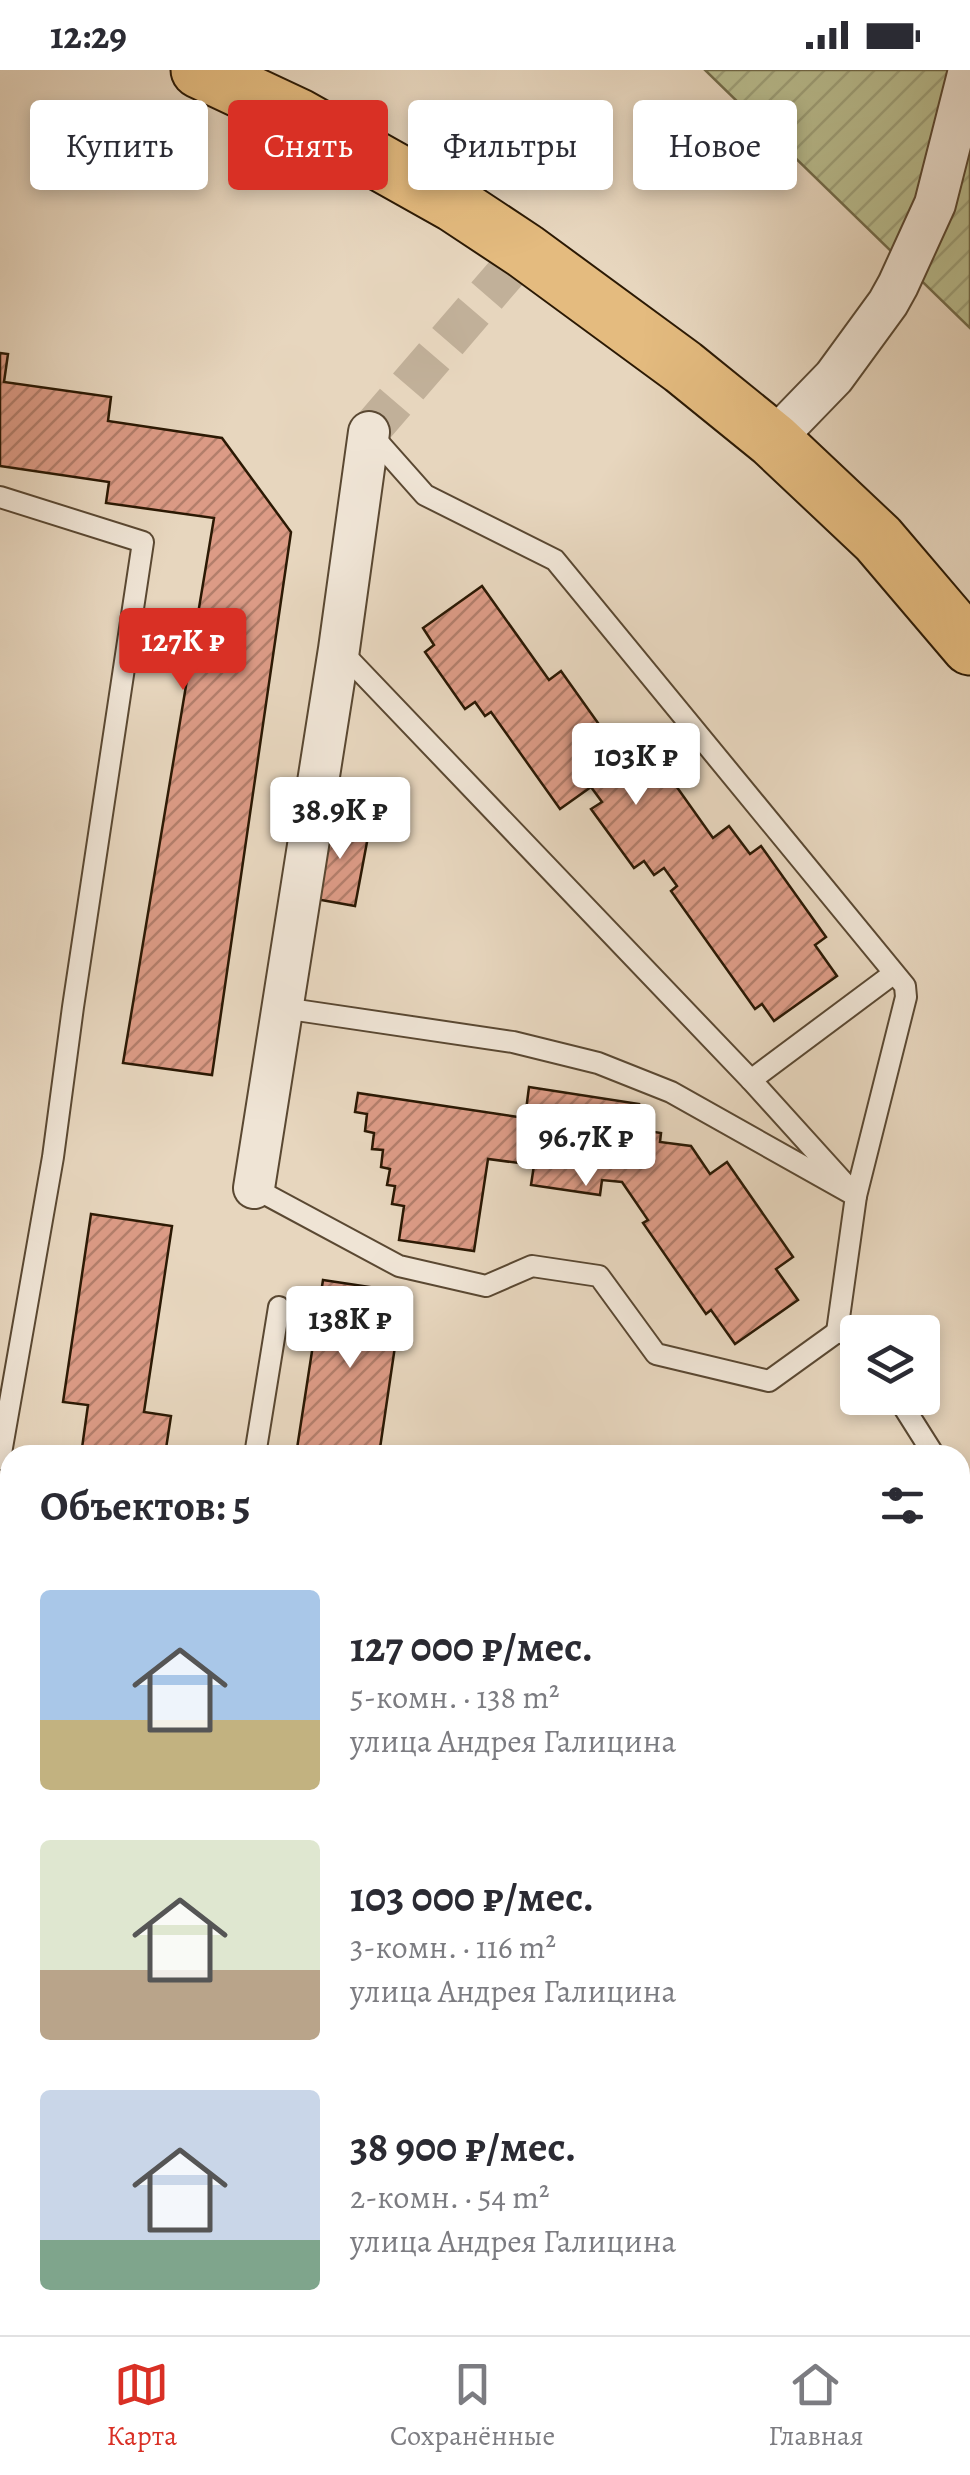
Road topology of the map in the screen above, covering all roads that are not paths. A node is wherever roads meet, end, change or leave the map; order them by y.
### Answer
1 (198, 70) edge
2 (969, 70) edge
3 (369, 432) joint
4 (773, 440) junction
5 (0, 497) edge
6 (970, 646) edge
7 (339, 649) junction
8 (893, 974) junction
9 (282, 1008) junction
10 (752, 1080) junction
11 (254, 1188) joint
12 (856, 1196) junction
13 (279, 1306) dead end
14 (849, 1315) edge
15 (840, 1339) edge
16 (909, 1415) edge
17 (3, 1445) edge
18 (257, 1445) edge
19 (928, 1445) edge

1 - 4 main road
2 - 4 street
3 - 7 street
3 - 8 lane
4 - 6 main road
5 - 17 lane
7 - 9 street
7 - 10 lane
8 - 10 lane
8 - 12 lane
9 - 11 street
9 - 12 lane
10 - 12 lane
11 - 15 lane
12 - 14 lane
13 - 18 lane
16 - 19 lane

